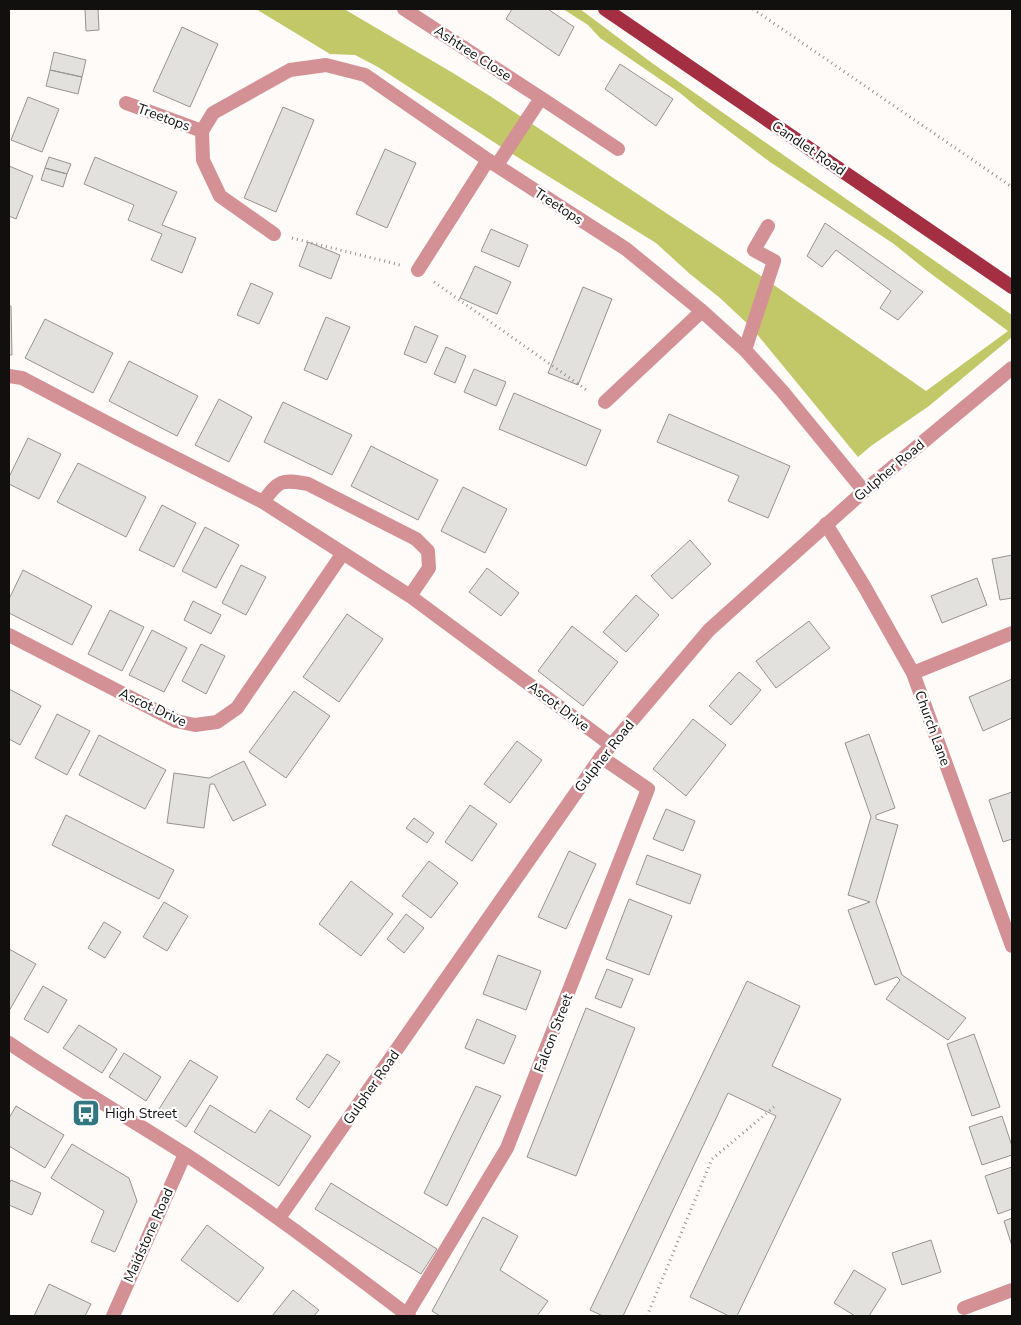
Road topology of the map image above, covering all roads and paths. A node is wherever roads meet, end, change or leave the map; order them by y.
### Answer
1 (404, 9) edge
2 (605, 9) edge
3 (753, 9) edge
4 (541, 98) junction
5 (126, 103) dead end
6 (202, 131) junction
7 (618, 149) dead end
8 (492, 162) junction
9 (1012, 186) edge
10 (768, 226) dead end
11 (274, 234) joint
12 (418, 270) junction
13 (1012, 287) edge
14 (702, 311) junction
15 (745, 350) junction
16 (1012, 368) edge
17 (9, 376) edge
18 (605, 402) joint
19 (864, 491) junction
20 (263, 502) junction
21 (826, 524) junction
22 (343, 553) junction
23 (410, 596) junction
24 (1012, 632) edge
25 (9, 635) edge
26 (913, 673) junction
27 (611, 745) junction
28 (601, 757) junction
29 (1012, 946) edge
30 (9, 1043) edge
31 (774, 1107) dead end
32 (185, 1154) junction
33 (279, 1218) junction
34 (1012, 1290) edge
35 (964, 1308) dead end
36 (408, 1315) edge
37 (113, 1316) edge
38 (647, 1316) edge

1 - 4 street, Ashtree Close
2 - 13 main road, Candlet Road
3 - 9 path
4 - 7 street, Ashtree Close
4 - 8 street
5 - 6 street, Treetops
6 - 8 street, Treetops
6 - 11 street, Treetops
8 - 12 street
8 - 14 street, Treetops
10 - 15 street
11 - 12 path
12 - 18 path
14 - 15 street, Treetops
14 - 18 street
15 - 19 street, Treetops
16 - 19 street, Gulpher Road
17 - 20 street, Ascot Drive
19 - 21 street, Gulpher Road
20 - 22 street, Ascot Drive
20 - 23 street
21 - 26 street, Church Lane
21 - 27 street, Gulpher Road
22 - 23 street, Ascot Drive
22 - 25 street, Ascot Drive
23 - 27 street, Ascot Drive
24 - 26 street
26 - 29 street, Church Lane
27 - 28 street, Gulpher Road
28 - 33 street, Gulpher Road
28 - 36 street, Falcon Street
30 - 32 street
31 - 38 path
32 - 33 street
32 - 37 street, Maidstone Road
33 - 36 street
34 - 35 street

